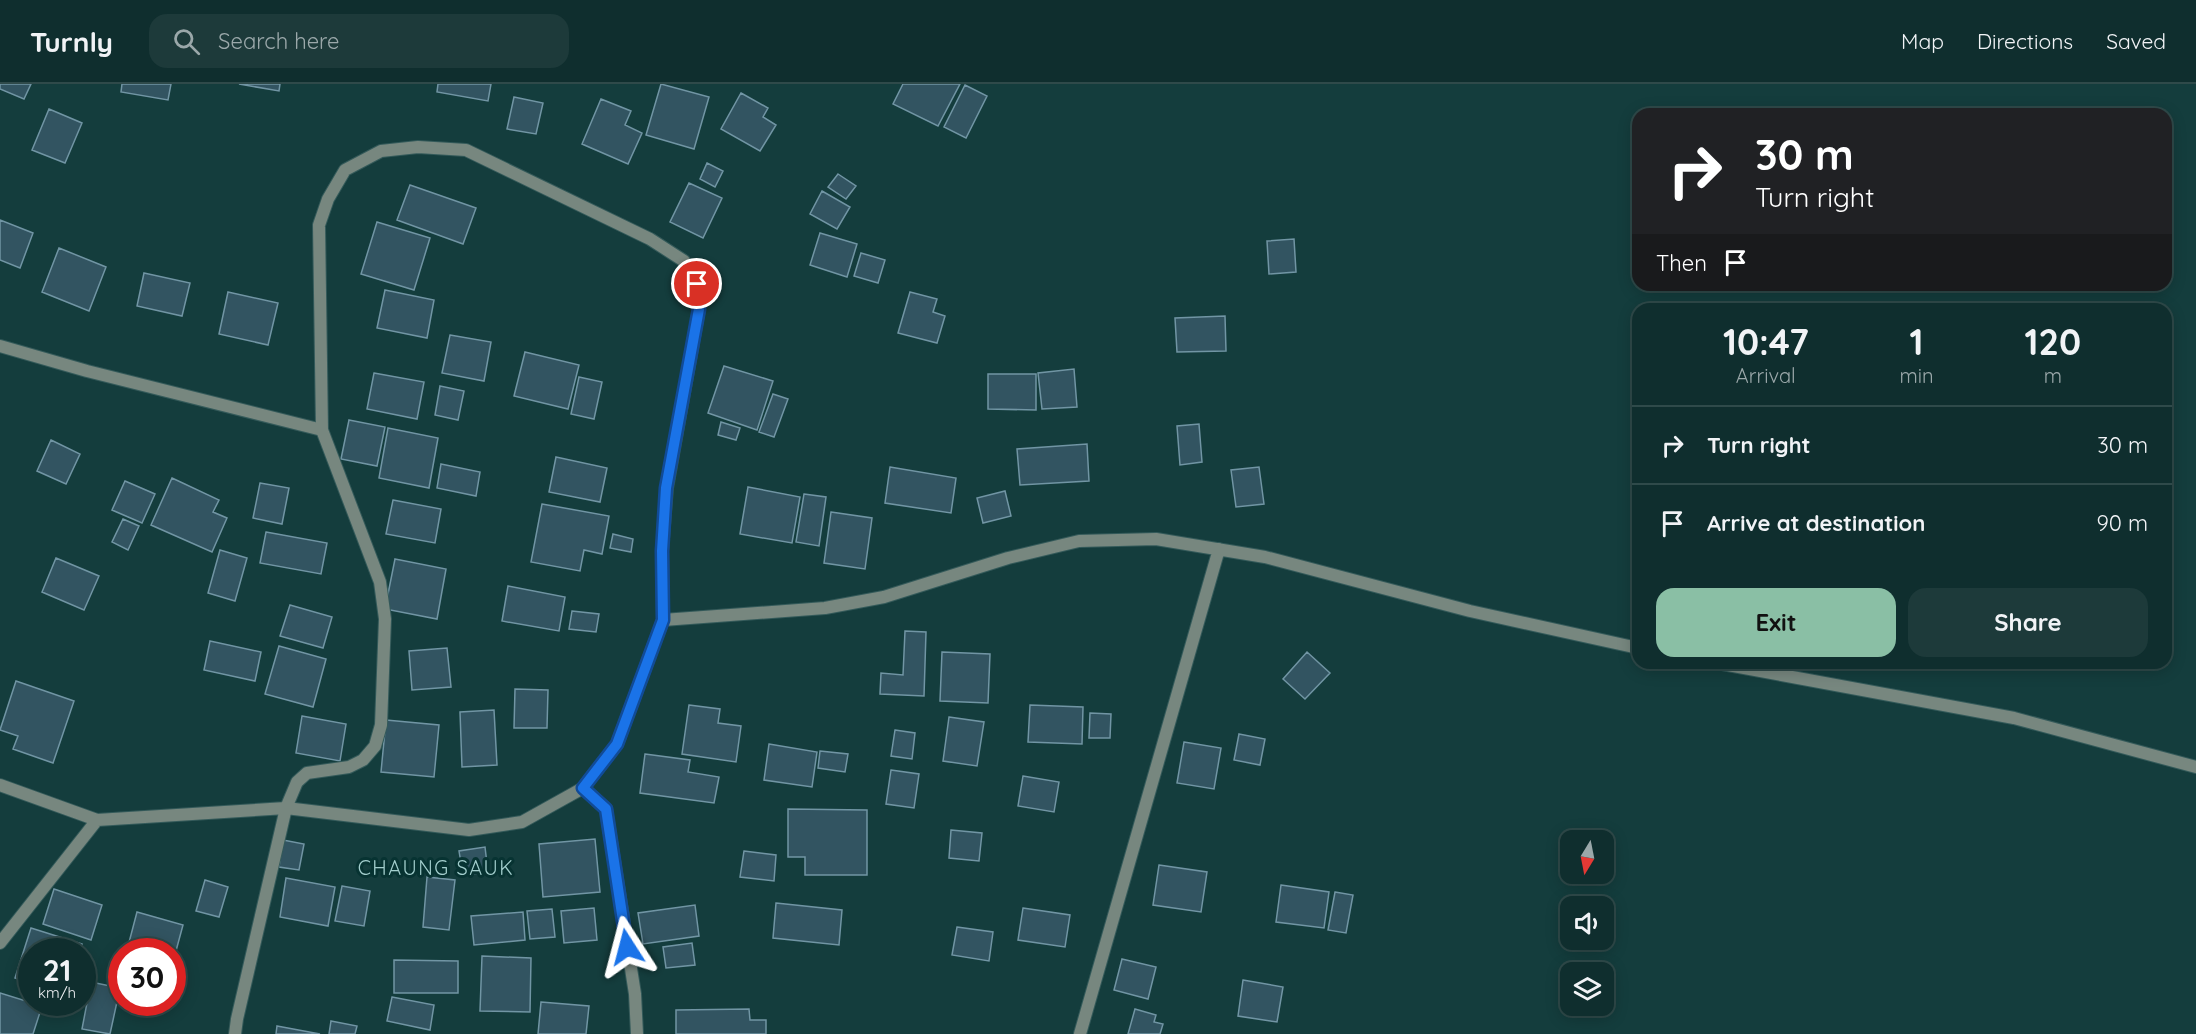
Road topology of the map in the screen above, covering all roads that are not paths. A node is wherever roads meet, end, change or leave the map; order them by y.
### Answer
1 (0, 346) edge
2 (322, 430) junction
3 (1218, 549) junction
4 (663, 620) junction
5 (1632, 647) edge
6 (1749, 669) edge
7 (2196, 766) edge
8 (0, 785) edge
9 (583, 788) junction
10 (286, 808) junction
11 (97, 820) junction
12 (0, 943) edge
13 (236, 1034) edge
14 (637, 1034) edge
15 (1080, 1034) edge

1 - 2 street
2 - 4 street
2 - 10 street
3 - 4 street
3 - 5 street
3 - 15 street
4 - 9 street
6 - 7 street
8 - 11 street
9 - 10 street
9 - 14 street
10 - 11 street
10 - 13 street
11 - 12 street

